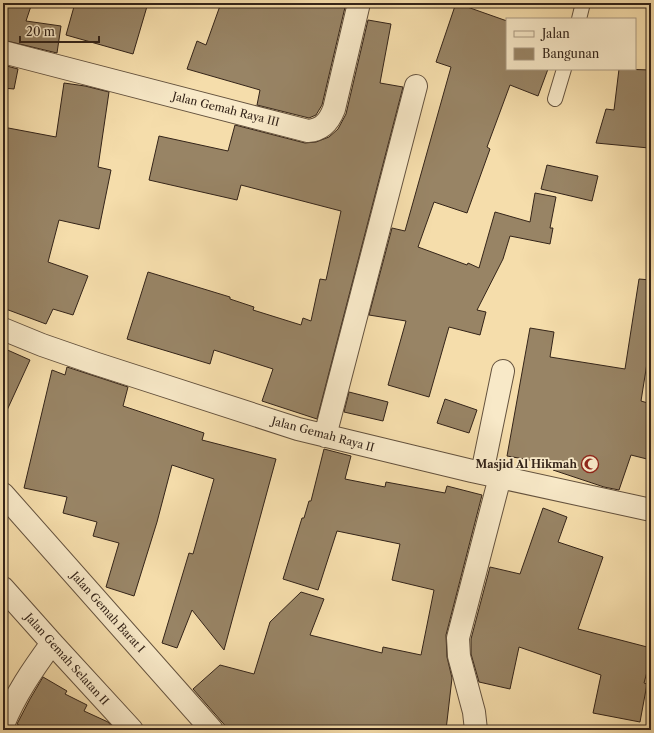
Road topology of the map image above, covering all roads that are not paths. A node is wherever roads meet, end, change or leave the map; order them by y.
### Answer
1 (359, 3) edge
2 (583, 3) edge
3 (579, 18) edge
4 (3, 52) edge
5 (564, 70) edge
6 (416, 86) dead end
7 (555, 99) dead end
8 (3, 329) edge
9 (503, 371) dead end
10 (325, 436) junction
11 (491, 475) junction
12 (3, 494) edge
13 (651, 510) edge
14 (3, 588) edge
15 (52, 643) junction
16 (3, 726) edge
17 (132, 730) edge
18 (212, 730) edge
19 (476, 730) edge

1 - 4 street, Jalan Gemah Raya III
2 - 3 lane
5 - 7 lane
6 - 10 street
8 - 10 street, Jalan Gemah Raya II
9 - 11 street
10 - 11 street, Jalan Gemah Raya II
11 - 13 street, Jalan Gemah Raya II
11 - 19 street
12 - 18 street, Jalan Gemah Barat I
14 - 15 street, Jalan Gemah Selatan II
15 - 16 street
15 - 17 street, Jalan Gemah Selatan II

